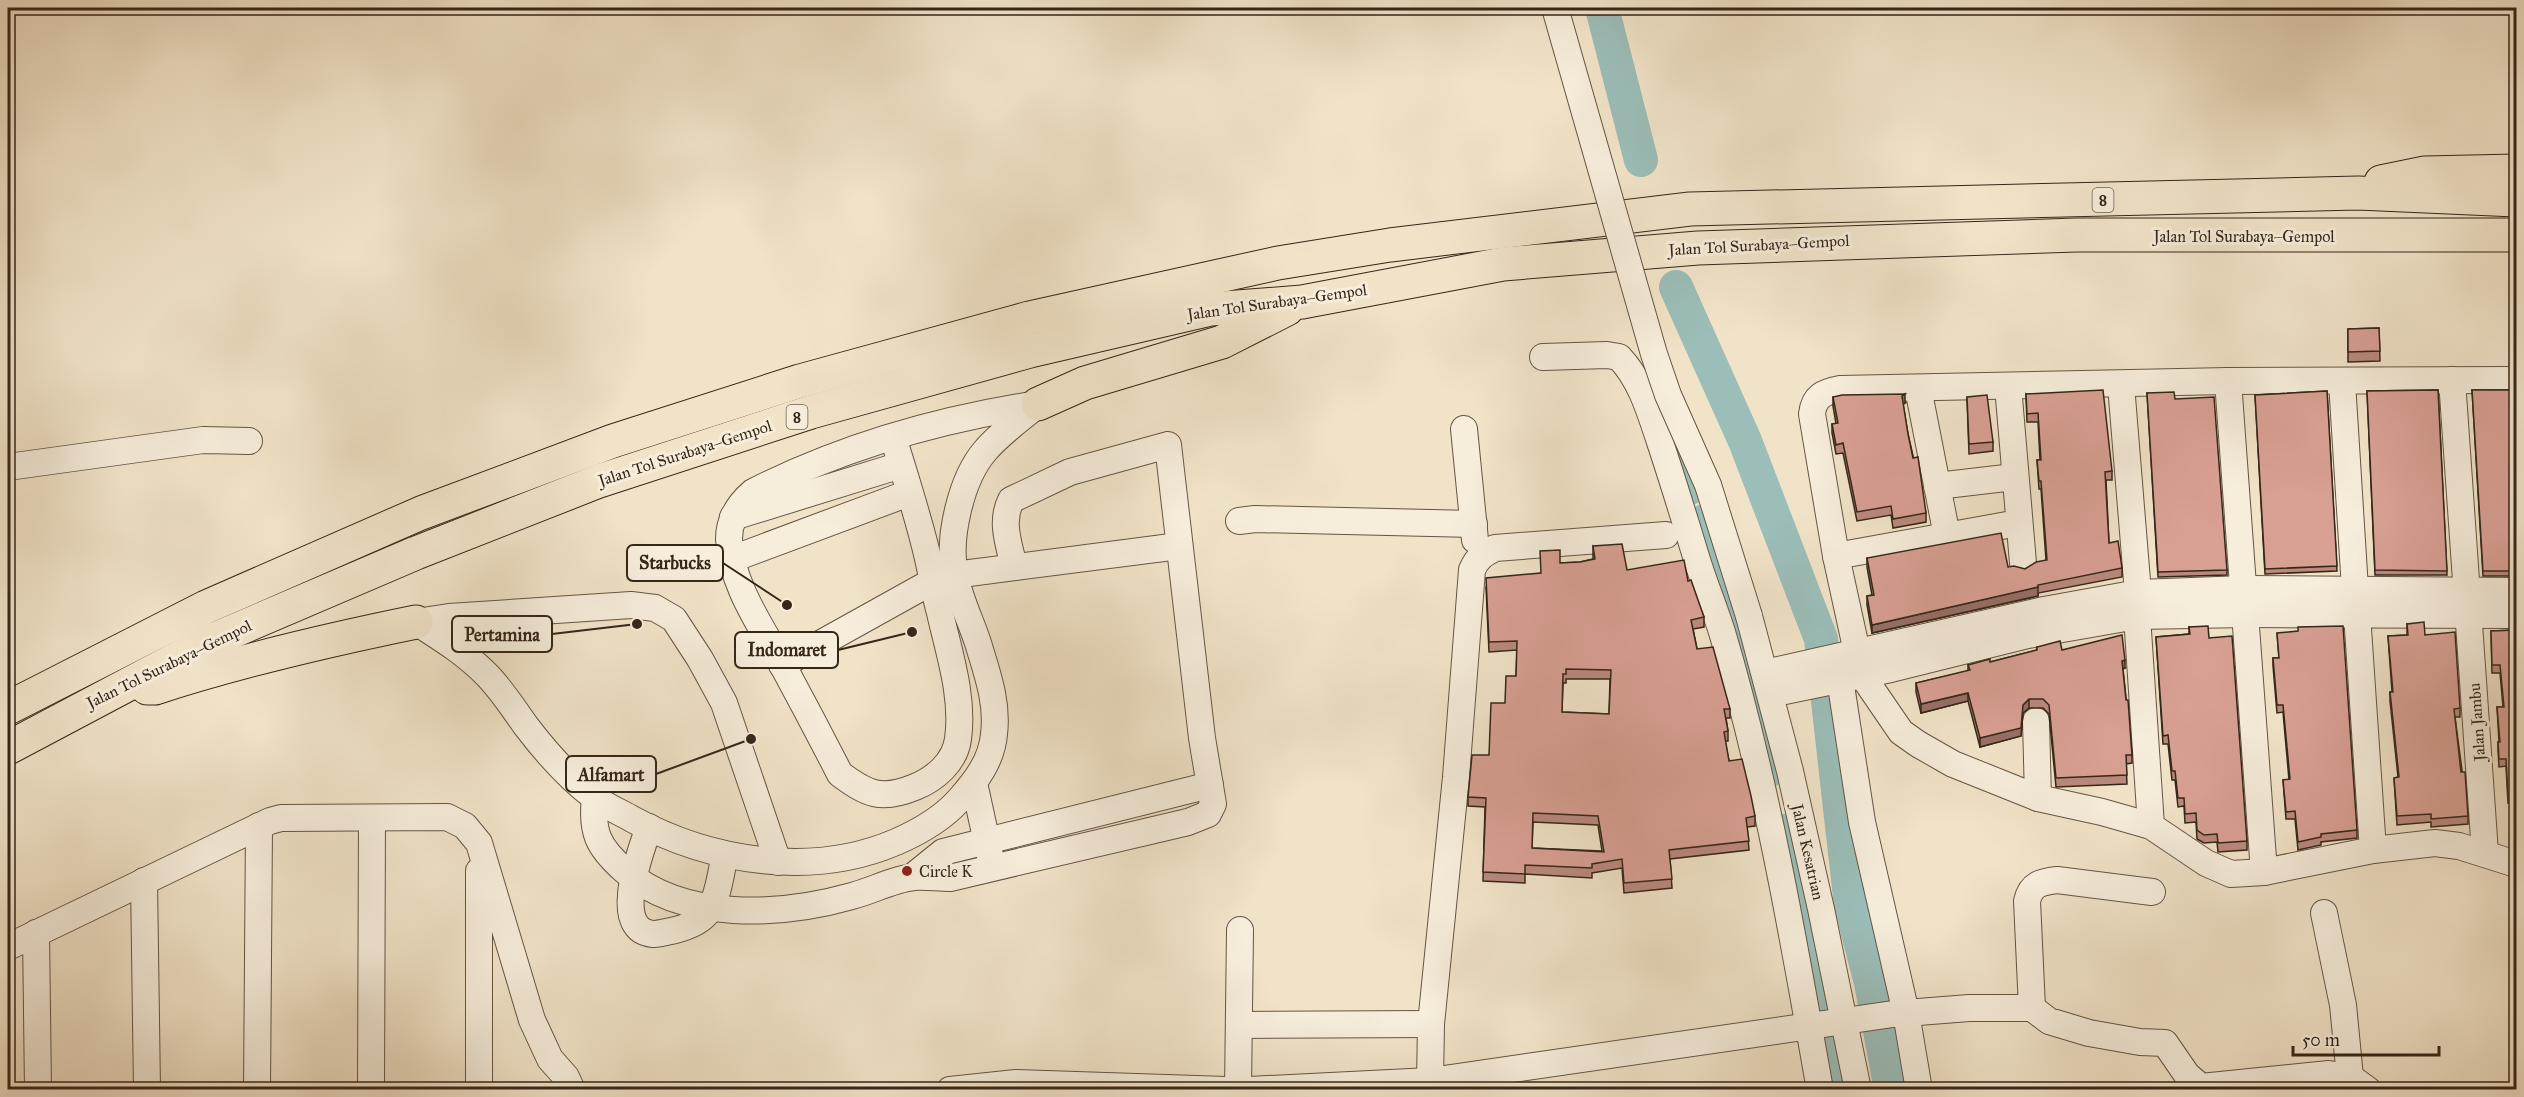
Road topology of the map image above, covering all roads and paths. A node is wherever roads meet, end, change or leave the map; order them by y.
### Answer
1 (1555, 8) edge
2 (2517, 171) edge
3 (2358, 193) junction
4 (2517, 200) edge
5 (2517, 235) edge
6 (1302, 302) junction
7 (1543, 357) dead end
8 (2452, 380) junction
9 (2517, 380) edge
10 (2228, 381) junction
11 (2342, 382) junction
12 (2121, 385) junction
13 (2008, 386) junction
14 (1918, 388) junction
15 (1038, 404) junction
16 (1464, 429) dead end
17 (893, 437) junction
18 (249, 441) dead end
19 (901, 465) junction
20 (8, 467) edge
21 (2014, 477) junction
22 (1937, 486) junction
23 (909, 493) junction
24 (1685, 516) junction
25 (733, 517) junction
26 (1239, 521) dead end
27 (2018, 523) junction
28 (1474, 524) junction
29 (1666, 535) junction
30 (1947, 536) junction
31 (1179, 546) junction
32 (1693, 549) junction
33 (1836, 556) junction
34 (732, 559) junction
35 (1476, 561) junction
36 (2023, 562) dead end
37 (1014, 567) junction
38 (944, 578) junction
39 (2245, 589) junction
40 (2517, 591) edge
41 (2361, 599) junction
42 (2468, 603) junction
43 (2137, 605) junction
44 (2247, 614) junction
45 (2517, 615) edge
46 (970, 618) junction
47 (416, 622) junction
48 (942, 625) junction
49 (1739, 625) junction
50 (782, 665) junction
51 (1844, 669) junction
52 (1759, 673) junction
53 (121, 688) junction
54 (8, 708) edge
55 (2036, 721) dead end
56 (8, 748) edge
57 (974, 783) junction
58 (1210, 784) junction
59 (917, 786) junction
60 (595, 798) junction
61 (2037, 798) junction
62 (1144, 801) junction
63 (1082, 817) junction
64 (372, 818) junction
65 (936, 821) junction
66 (259, 826) junction
67 (649, 826) junction
68 (2151, 826) junction
69 (1152, 830) junction
70 (986, 841) junction
71 (479, 843) junction
72 (1089, 845) junction
73 (2373, 850) junction
74 (943, 852) junction
75 (2485, 853) junction
76 (725, 855) junction
77 (843, 858) junction
78 (778, 862) junction
79 (2517, 864) edge
80 (994, 867) junction
81 (2264, 872) junction
82 (632, 877) junction
83 (912, 877) junction
84 (950, 878) junction
85 (144, 881) junction
86 (2152, 892) dead end
87 (851, 897) junction
88 (711, 908) junction
89 (1803, 912) junction
90 (2324, 913) dead end
91 (1240, 930) dead end
92 (36, 933) junction
93 (8, 947) edge
94 (2032, 1008) junction
95 (1899, 1014) junction
96 (1832, 1023) junction
97 (1240, 1024) junction
98 (1431, 1024) junction
99 (1430, 1081) junction
100 (2313, 1082) edge
101 (2359, 1083) edge
102 (1052, 1087) edge
103 (38, 1089) edge
104 (147, 1089) edge
105 (257, 1089) edge
106 (371, 1089) edge
107 (479, 1089) edge
108 (572, 1089) edge
109 (950, 1089) edge
110 (1226, 1089) edge
111 (1238, 1089) edge
112 (1250, 1089) edge
113 (1820, 1089) edge
114 (1858, 1089) edge
115 (1919, 1089) edge

1 - 49 street, bridge
2 - 3 highway
3 - 4 highway, Jalan Tol Surabaya–Gempol / 8
3 - 54 highway, Jalan Tol Surabaya–Gempol / 8
5 - 6 highway, Jalan Tol Surabaya–Gempol / 8
6 - 15 highway
6 - 53 highway, Jalan Tol Surabaya–Gempol / 8
7 - 24 street
8 - 9 street
8 - 11 street
8 - 42 street, Jalan Jambu
10 - 11 street
10 - 12 street
10 - 39 street
11 - 41 street
12 - 13 street
12 - 43 street
13 - 14 street
13 - 21 street
14 - 22 street
14 - 33 street
15 - 17 street
15 - 38 street
16 - 28 street
17 - 19 street
17 - 25 street
18 - 20 street
19 - 23 street
19 - 25 street
21 - 22 street
21 - 27 street
22 - 30 street
23 - 34 street
23 - 38 street
24 - 29 street
24 - 32 street
25 - 34 street
26 - 28 street
27 - 30 street
27 - 36 street
28 - 35 street
29 - 32 street
29 - 35 street
30 - 33 street
31 - 37 street
31 - 37 street
31 - 58 street
32 - 49 street
33 - 51 street
34 - 50 street
35 - 98 street
37 - 38 street
38 - 46 street
38 - 48 street
38 - 50 street
39 - 41 street
39 - 43 street
39 - 44 street
40 - 42 street
41 - 42 street
41 - 44 street
41 - 73 street
42 - 45 street
42 - 75 street, Jalan Jambu
43 - 44 street
43 - 51 street
43 - 68 street
44 - 81 street
46 - 48 street
46 - 57 street
47 - 53 highway
47 - 60 street
47 - 78 street
48 - 59 street
49 - 52 street, Jalan Kesatrian
50 - 59 street
51 - 52 street
51 - 61 street
51 - 95 street
52 - 89 street, Jalan Kesatrian
52 - 89 street
53 - 56 highway, Jalan Tol Surabaya–Gempol / 8
55 - 61 street
57 - 65 street
57 - 70 street
58 - 62 street
58 - 69 street
59 - 65 street
60 - 67 street
60 - 82 street
61 - 68 street
62 - 63 street
62 - 69 street
63 - 70 street
63 - 72 street
64 - 66 street
64 - 71 street
64 - 106 street
65 - 74 street
65 - 77 street
66 - 85 street
66 - 105 street
67 - 76 street
67 - 82 street
68 - 81 street
69 - 72 street
70 - 74 street
70 - 80 street
71 - 107 street
71 - 108 street
72 - 80 street
73 - 75 street
73 - 81 street
74 - 83 street
74 - 84 street
75 - 79 street
76 - 78 street
76 - 88 street
77 - 78 street
77 - 87 street
80 - 84 street
82 - 88 street
82 - 88 street
83 - 84 street
83 - 87 street
85 - 92 street
85 - 104 street
86 - 94 street
87 - 88 street
89 - 96 street, Jalan Kesatrian
89 - 96 street
90 - 101 street
91 - 97 street
92 - 93 street
92 - 103 street
94 - 95 street
94 - 100 street
95 - 96 street
95 - 115 street
96 - 99 street
96 - 113 street
96 - 114 street, Jalan Kesatrian
97 - 98 street
97 - 111 street
98 - 99 street
99 - 112 street
100 - 101 street
102 - 109 street
102 - 110 street

